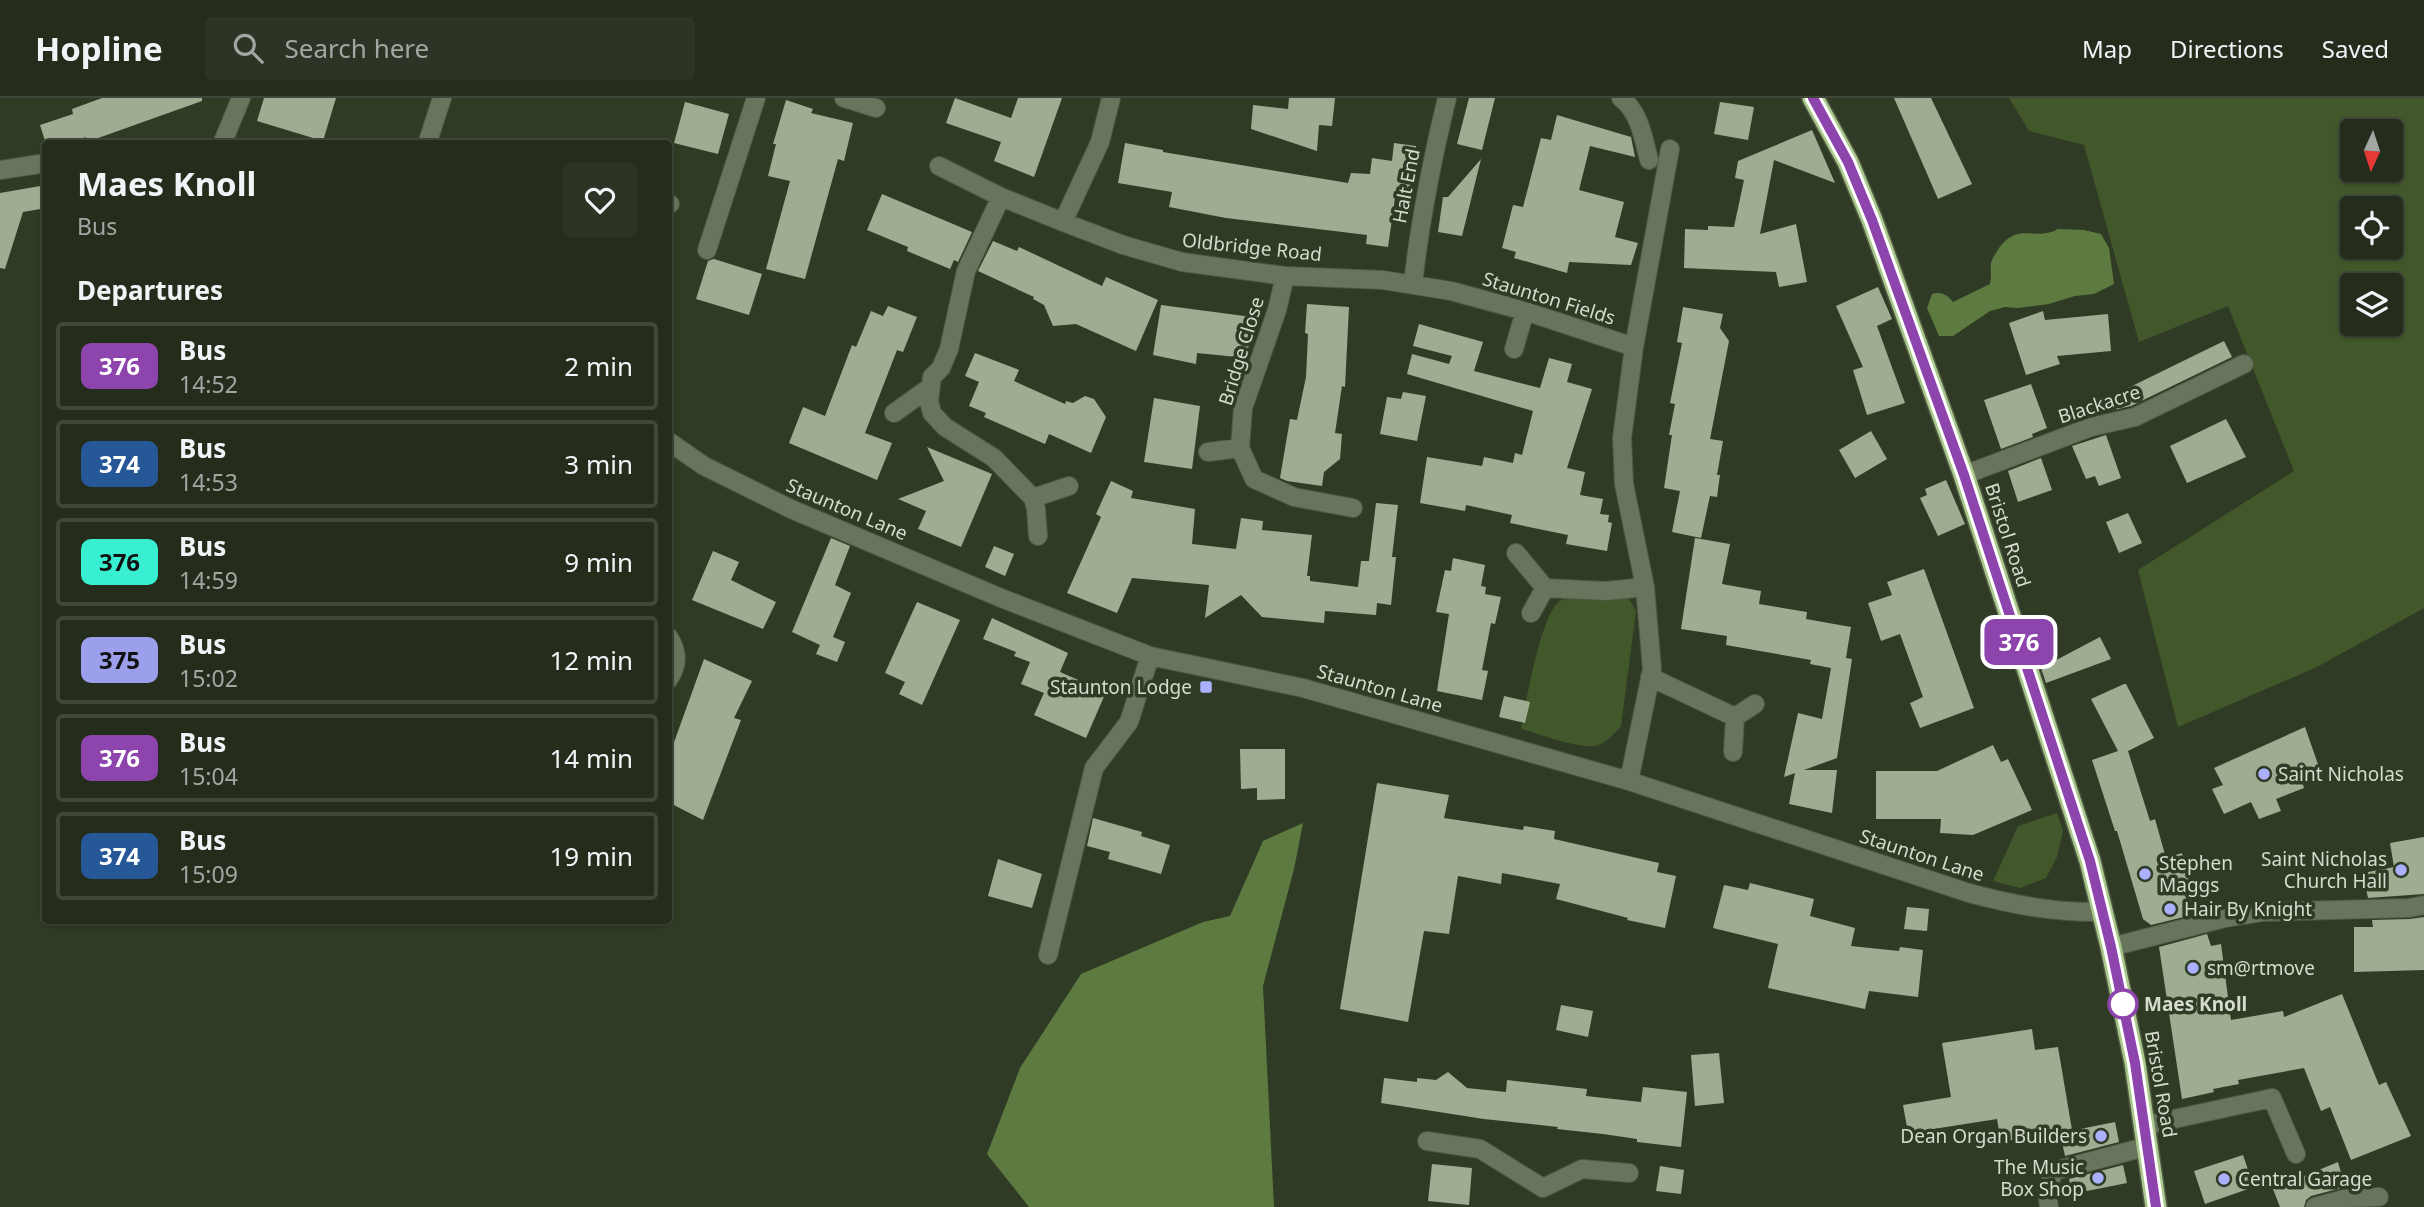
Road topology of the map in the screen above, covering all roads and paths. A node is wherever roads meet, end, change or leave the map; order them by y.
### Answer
1 (241, 98) edge
2 (442, 98) edge
3 (756, 98) edge
4 (844, 98) edge
5 (1111, 98) edge
6 (1447, 98) edge
7 (1621, 98) edge
8 (1813, 98) edge
9 (876, 108) dead end
10 (224, 140) edge
11 (428, 140) edge
12 (42, 164) edge
13 (939, 166) dead end
14 (0, 170) edge
15 (1001, 197) junction
16 (1063, 222) junction
17 (707, 250) dead end
18 (1285, 276) junction
19 (1413, 284) junction
20 (1451, 290) joint
21 (1525, 311) junction
22 (1634, 347) junction
23 (1514, 349) dead end
24 (2244, 364) dead end
25 (929, 387) junction
26 (894, 413) dead end
27 (1240, 448) junction
28 (672, 450) edge
29 (1208, 452) dead end
30 (1964, 475) junction
31 (1069, 486) dead end
32 (1033, 498) junction
33 (1353, 508) dead end
34 (1038, 536) dead end
35 (1516, 553) dead end
36 (1645, 587) junction
37 (1545, 589) junction
38 (1531, 613) dead end
39 (672, 642) edge
40 (1150, 656) junction
41 (672, 675) edge
42 (1650, 677) junction
43 (1755, 704) dead end
44 (1735, 717) junction
45 (1733, 752) dead end
46 (1629, 781) junction
47 (2424, 905) edge
48 (2102, 912) junction
49 (2111, 947) junction
50 (1048, 955) dead end
51 (2146, 1125) junction
52 (1427, 1141) dead end
53 (2149, 1146) junction
54 (2296, 1154) dead end
55 (1629, 1173) dead end
56 (2379, 1197) dead end
57 (2049, 1207) edge
58 (2156, 1207) edge
59 (2315, 1207) edge

1 - 10 street
2 - 11 street
3 - 17 street
4 - 9 street
5 - 16 street
6 - 19 street, Halt End
7 - 22 street, Staunton Fields
8 - 30 highway, Bristol Road
12 - 14 street
13 - 15 street, Oldbridge Road
15 - 16 street, Oldbridge Road
15 - 25 street
16 - 18 street, Oldbridge Road
18 - 19 street, Oldbridge Road
18 - 27 street, Bridge Close
19 - 20 street, Oldbridge Road
20 - 21 street, Staunton Fields
21 - 22 street, Staunton Fields
21 - 23 street
22 - 36 street, Staunton Fields
24 - 30 street, Blackacre
25 - 26 street
25 - 32 street
27 - 29 street
27 - 33 street, Bridge Close
28 - 40 street, Staunton Lane
30 - 48 highway, Bristol Road
31 - 32 street
32 - 34 street
35 - 37 street
36 - 37 street
36 - 42 street, Staunton Fields
37 - 38 street
39 - 41 street
40 - 46 street, Staunton Lane
40 - 50 street
42 - 44 street
42 - 46 street, Staunton Fields
43 - 44 street
44 - 45 street
46 - 48 street, Staunton Lane
47 - 49 street
48 - 49 highway, Bristol Road
49 - 51 highway, Bristol Road
51 - 53 highway, Bristol Road
51 - 54 street
52 - 55 street
53 - 57 street
53 - 58 highway, Bristol Road
56 - 59 street

